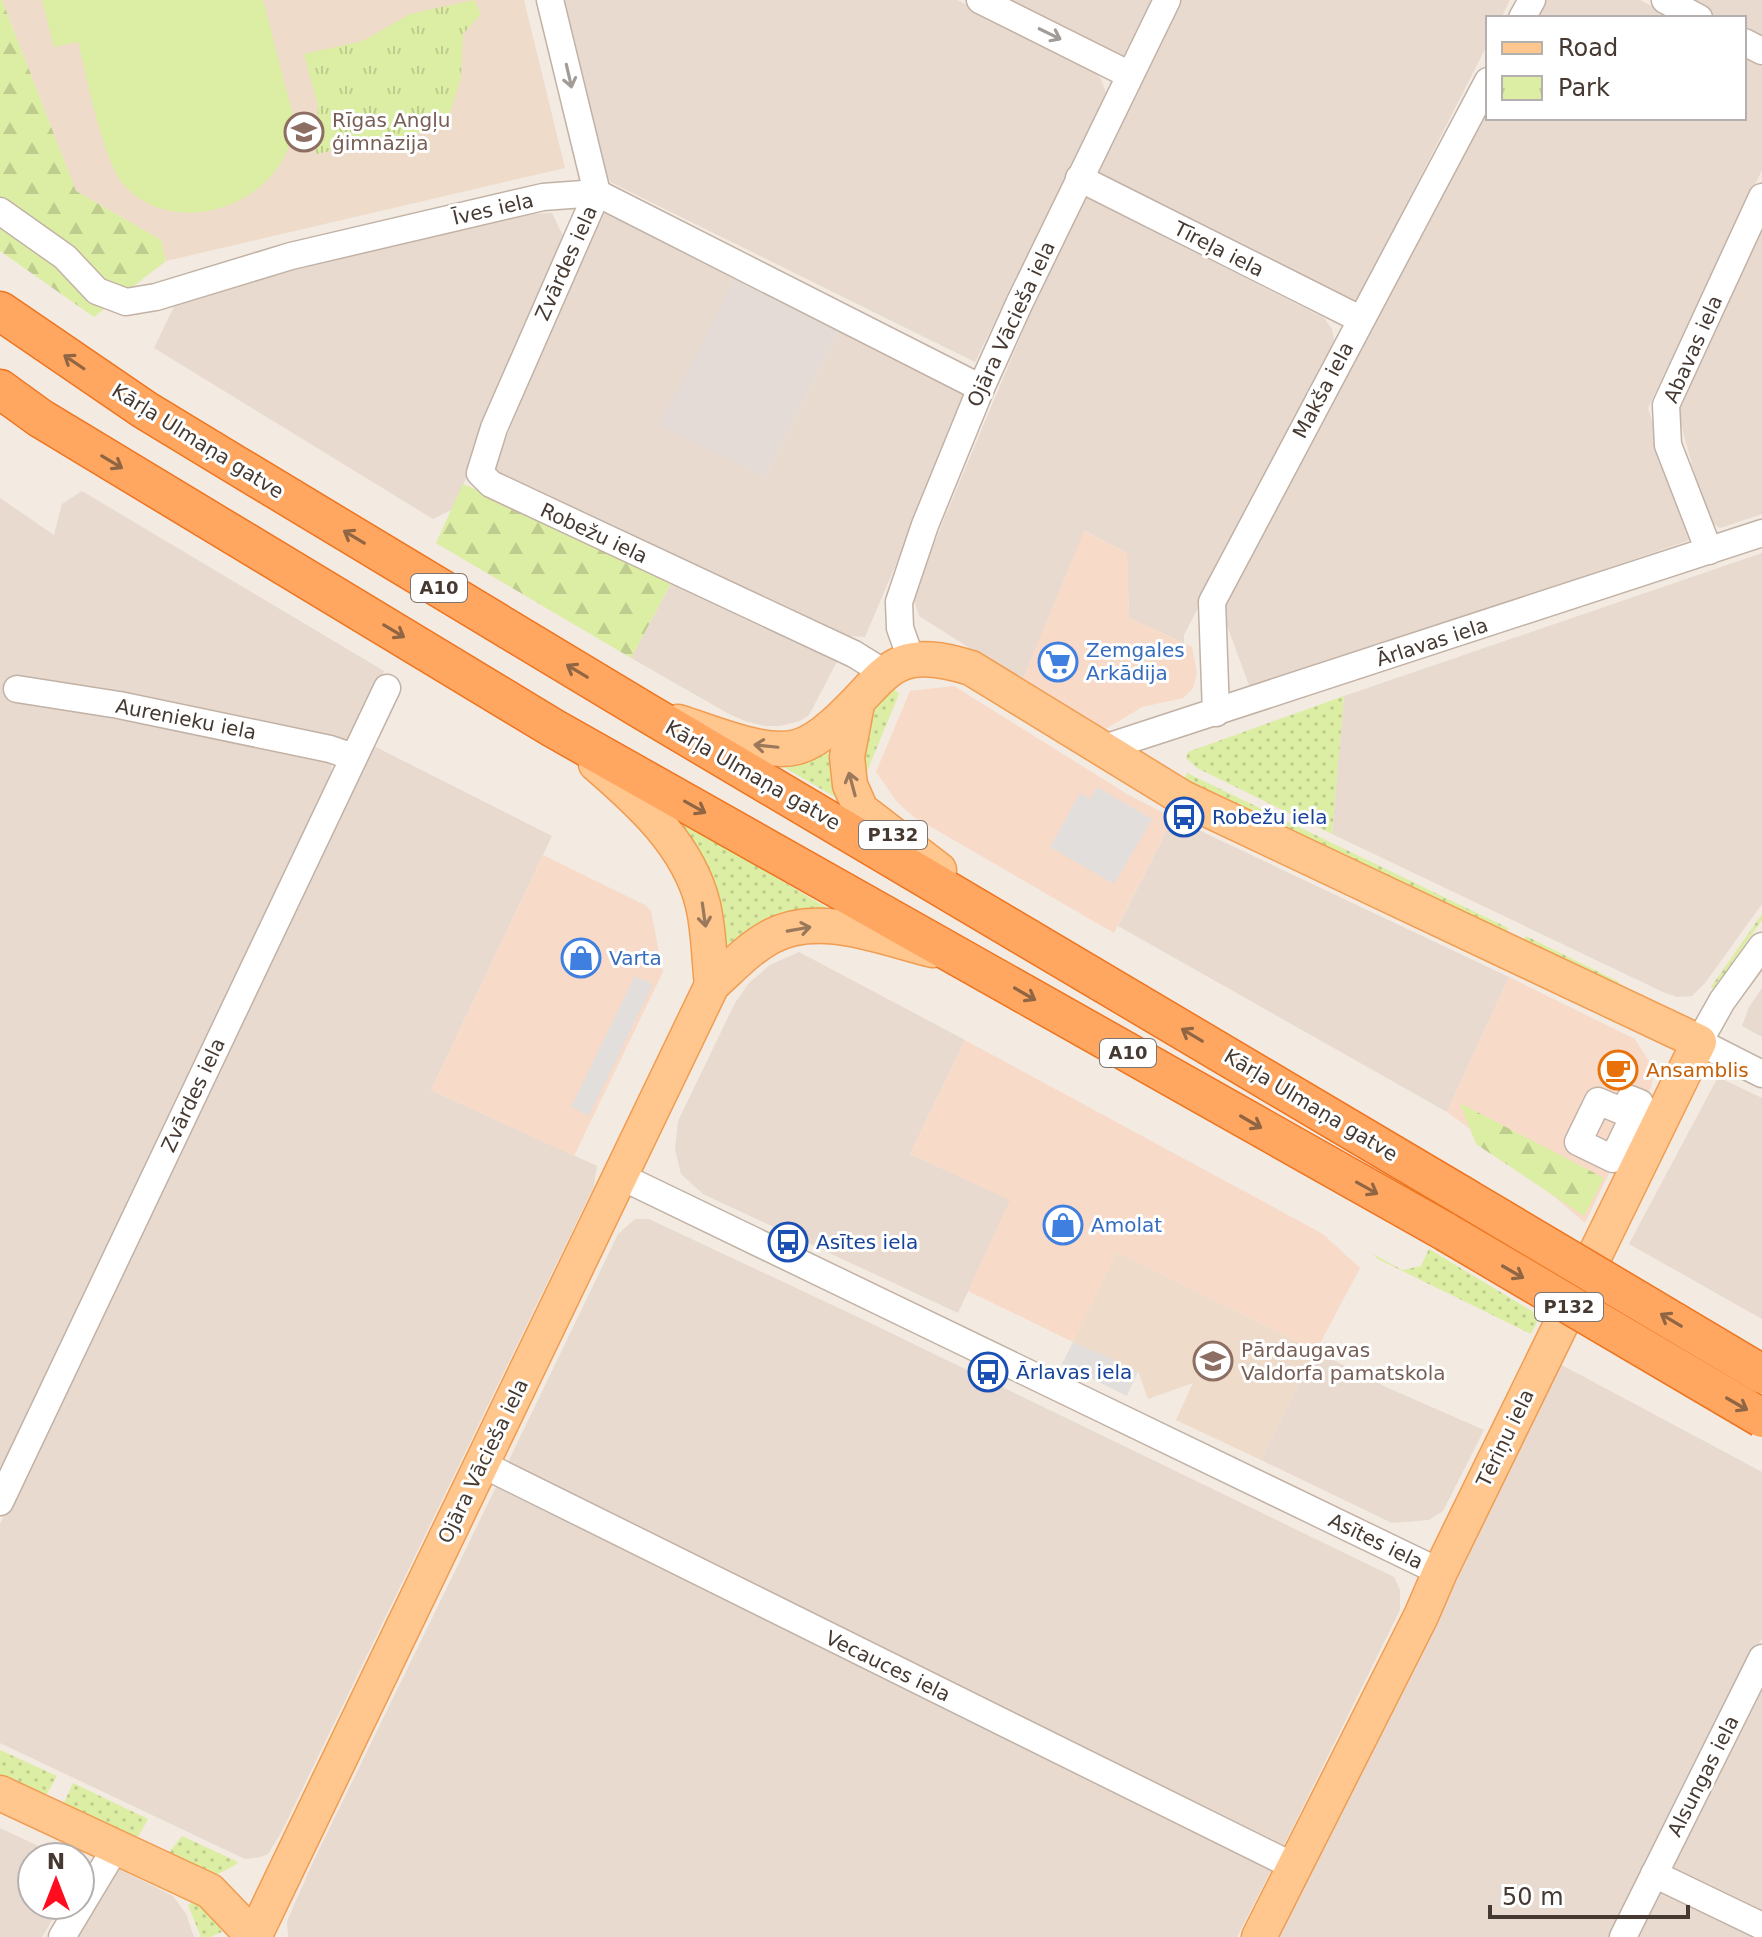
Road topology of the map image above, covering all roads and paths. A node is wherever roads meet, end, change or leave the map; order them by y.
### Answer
1 (550, 0) edge
2 (980, 0) edge
3 (1167, 0) edge
4 (1665, 0) edge
5 (1695, 16) edge
6 (1130, 75) junction
7 (1486, 85) edge
8 (1079, 178) junction
9 (597, 193) junction
10 (1762, 197) edge
11 (0, 211) edge
12 (0, 311) edge
13 (1360, 319) junction
14 (981, 388) junction
15 (0, 389) edge
16 (480, 473) joint
17 (1762, 533) edge
18 (1709, 551) junction
19 (897, 666) junction
20 (387, 688) dead end
21 (17, 689) dead end
22 (857, 704) junction
23 (644, 711) junction
24 (1216, 713) junction
25 (553, 728) junction
26 (1101, 749) junction
27 (353, 757) junction
28 (1011, 927) junction
29 (1762, 946) edge
30 (957, 956) junction
31 (712, 985) junction
32 (1699, 1042) junction
33 (1762, 1074) edge
34 (620, 1176) junction
35 (1762, 1374) edge
36 (1762, 1418) edge
37 (482, 1464) junction
38 (0, 1502) edge
39 (1440, 1572) junction
40 (1762, 1658) edge
41 (0, 1793) edge
42 (116, 1847) junction
43 (1295, 1867) junction
44 (1654, 1874) junction
45 (1762, 1926) edge
46 (62, 1937) edge
47 (254, 1937) edge
48 (1259, 1937) edge
49 (1623, 1937) edge

1 -> 9 street, Zvārdes iela
2 -> 6 street
3 - 6 street, Ojāra Vācieša iela
4 - 5 street
6 - 8 street, Ojāra Vācieša iela
7 - 13 street, Makša iela
8 - 13 street, Tīreļa iela
8 - 14 street, Ojāra Vācieša iela
9 - 11 street, Īves iela
9 - 14 street
9 - 16 street, Zvārdes iela
10 - 18 street, Abavas iela
23 -> 12 highway, Kārļa Ulmaņa gatve / A10
13 - 24 street, Makša iela
14 - 19 street, Ojāra Vācieša iela
15 -> 25 highway, Kārļa Ulmaņa gatve / A10
16 - 19 street, Robežu iela
17 - 18 street, Ārlavas iela
18 - 24 street, Ārlavas iela
19 - 22 main road, P132
19 - 26 main road, Robežu iela
20 - 27 street, Zvārdes iela
21 - 27 street, Aurenieku iela
22 -> 23 main road, P132
28 -> 22 main road, P132
23 - 28 highway, Kārļa Ulmaņa gatve / A10
24 - 26 street, Ārlavas iela
25 -> 30 highway, Kārļa Ulmaņa gatve / A10
25 -> 31 main road
26 - 32 main road, Robežu iela
27 - 38 street, Zvārdes iela
35 -> 28 highway, Kārļa Ulmaņa gatve / A10, bridge
29 - 32 street, Tēriņu iela
31 -> 30 main road, Ojāra Vācieša iela
30 -> 36 highway, Kārļa Ulmaņa gatve / A10, bridge
31 - 34 main road, Ojāra Vācieša iela
32 - 33 street, Robežu iela
32 - 39 main road, Tēriņu iela / P132
34 - 37 main road, Ojāra Vācieša iela
34 - 39 street, Asītes iela
37 - 43 street, Vecauces iela
37 - 47 main road, Ojāra Vācieša iela
39 - 43 main road, Tēriņu iela / P132
40 - 44 street, Alsungas iela
41 - 42 main road
42 - 46 street
42 - 47 main road
43 - 48 main road, Tēriņu iela / P132
44 - 45 street
44 - 49 street, Alsungas iela

